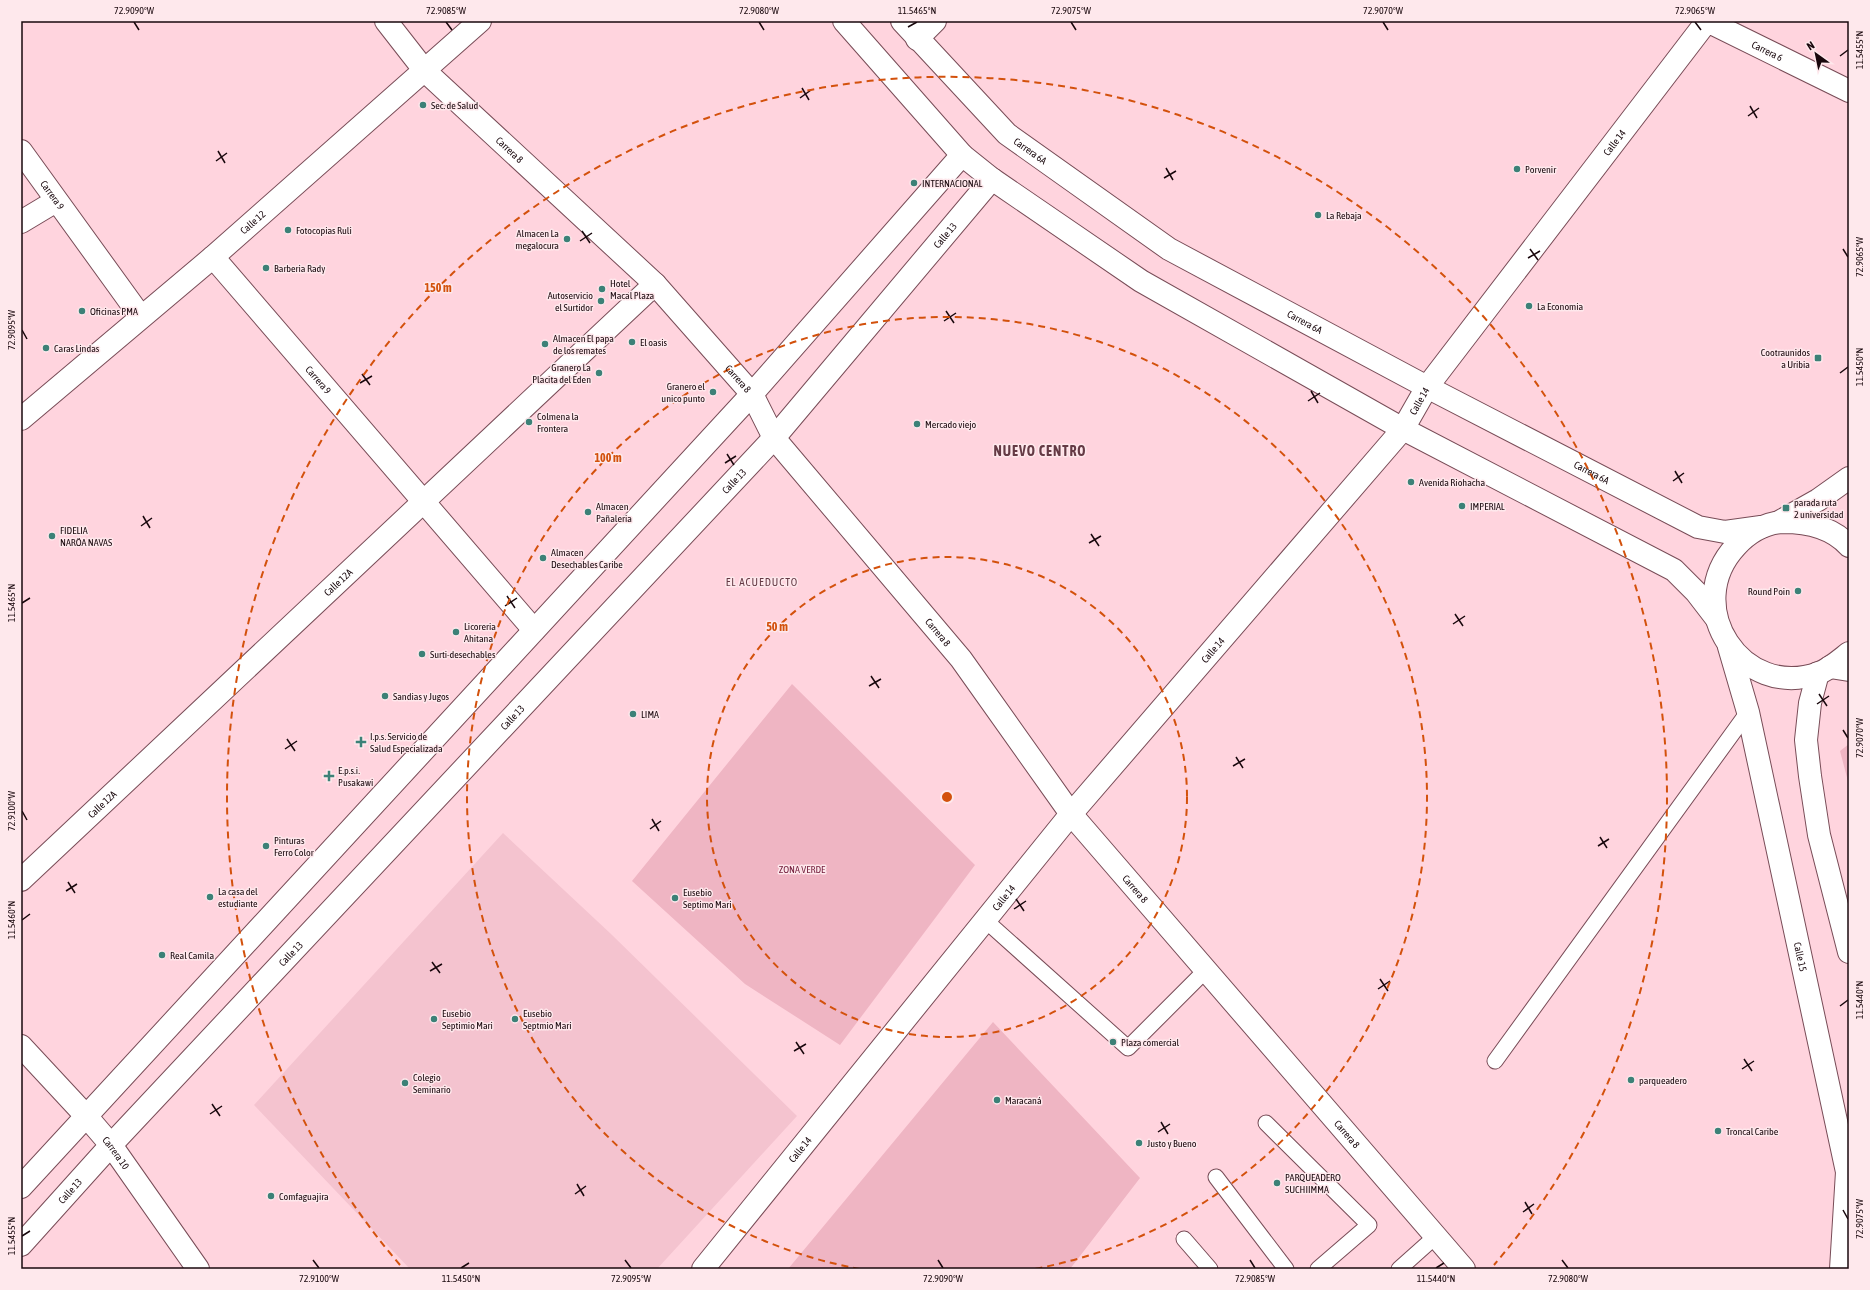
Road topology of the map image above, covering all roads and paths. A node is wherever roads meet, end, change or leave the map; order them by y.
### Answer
1 (386, 21) edge
2 (480, 21) edge
3 (844, 21) edge
4 (902, 21) edge
5 (935, 21) edge
6 (1707, 21) edge
7 (917, 39) junction
8 (424, 71) junction
9 (1849, 91) edge
10 (21, 151) edge
11 (962, 155) junction
12 (992, 179) junction
13 (56, 200) junction
14 (21, 222) edge
15 (213, 257) junction
16 (655, 284) junction
17 (141, 317) junction
18 (1427, 387) junction
19 (752, 394) junction
20 (21, 419) edge
21 (1402, 429) junction
22 (774, 438) junction
23 (1849, 478) edge
24 (424, 502) junction
25 (1769, 525) junction
26 (1849, 546) edge
27 (1716, 618) junction
28 (534, 630) junction
29 (1729, 647) junction
30 (1849, 653) edge
31 (1833, 670) edge
32 (1748, 712) junction
33 (1071, 814) junction
34 (21, 880) edge
35 (985, 920) junction
36 (1849, 952) edge
37 (1206, 970) junction
38 (21, 1046) edge
39 (1495, 1061) dead end
40 (87, 1117) junction
41 (1266, 1123) dead end
42 (111, 1146) junction
43 (1216, 1176) dead end
44 (21, 1187) edge
45 (1436, 1236) junction
46 (1184, 1239) dead end
47 (21, 1245) edge
48 (198, 1269) edge
49 (703, 1269) edge
50 (1210, 1269) edge
51 (1286, 1269) edge
52 (1318, 1269) edge
53 (1399, 1269) edge
54 (1464, 1269) edge
55 (1841, 1269) edge

1 - 8 main road, Carrera 8
2 - 8 main road, Calle 12
3 - 11 main road
4 - 7 main road, Carrera 6A
5 - 7 main road
6 - 9 main road, Carrera 6
6 - 18 main road, Calle 14
7 - 18 main road, Carrera 6A
8 - 15 main road, Calle 12
8 - 16 main road, Carrera 8
10 - 13 main road, Carrera 9
11 - 12 main road
11 - 19 main road
12 - 21 main road
12 - 22 main road, Calle 13
13 - 14 main road
13 - 17 main road, Carrera 9
15 - 17 main road, Calle 12
15 - 24 main road, Carrera 9
16 - 19 main road, Carrera 8
16 - 24 main road, Calle 12A
17 - 20 main road, Calle 12
18 - 21 main road, Calle 14
18 - 25 main road, Carrera 6A
19 - 22 main road, Carrera 8
19 - 28 main road
21 - 27 main road
21 - 33 main road, Calle 14
22 - 33 main road, Carrera 8
22 - 42 main road, Calle 13
23 - 25 main road, Carrera 6A
24 - 28 main road, Carrera 9
24 - 34 main road, Calle 12A
25 - 26 main road
25 - 27 main road
27 - 29 main road
28 - 40 main road
29 - 31 main road
29 - 32 main road, Calle 15
30 - 31 main road
31 - 36 main road
32 - 39 lane
32 - 55 main road, Calle 15
33 - 35 main road, Calle 14
33 - 37 main road, Carrera 8
35 - 37 lane
35 - 49 main road, Calle 14
37 - 45 main road, Carrera 8
38 - 40 main road, Carrera 10
40 - 42 main road, Carrera 10
40 - 44 main road
41 - 52 lane
42 - 47 main road, Calle 13
42 - 48 main road, Carrera 10
43 - 51 lane
45 - 53 lane
45 - 54 main road, Carrera 8
46 - 50 lane

